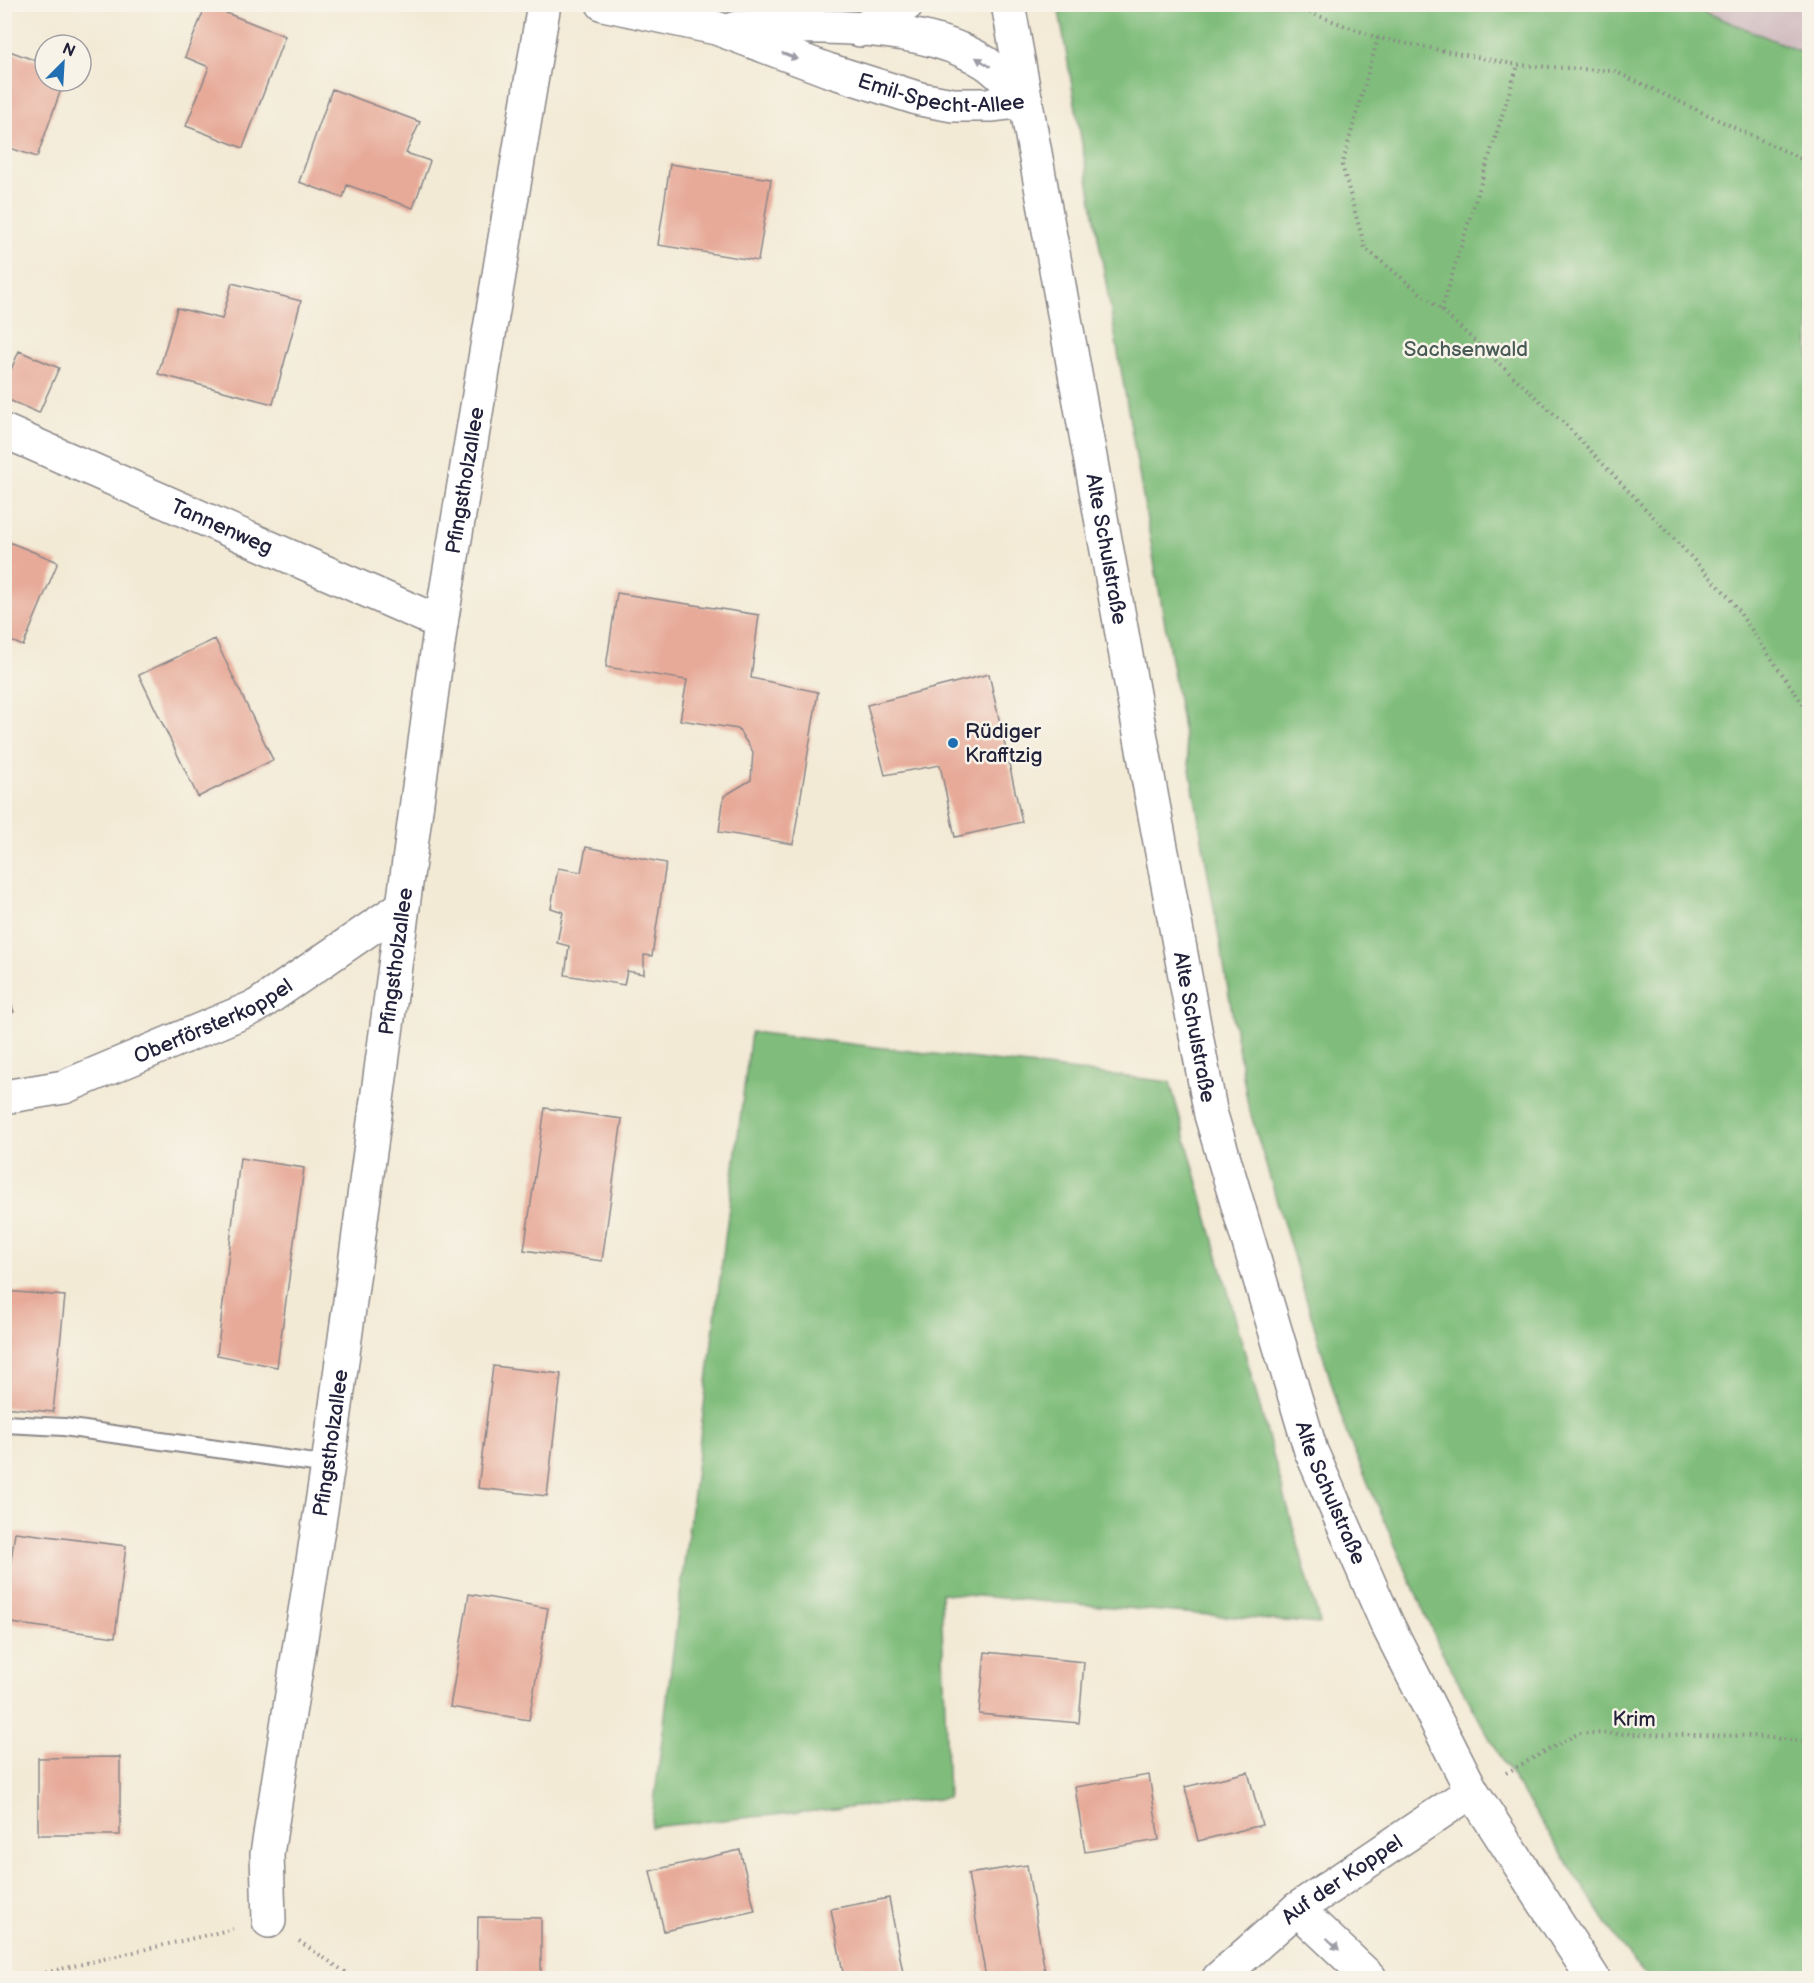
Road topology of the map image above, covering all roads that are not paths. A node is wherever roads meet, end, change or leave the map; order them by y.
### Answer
1 (544, 4) edge
2 (603, 4) edge
3 (907, 4) edge
4 (1008, 4) edge
5 (716, 28) junction
6 (860, 30) junction
7 (1026, 101) junction
8 (4, 431) edge
9 (441, 623) junction
10 (403, 906) junction
11 (4, 1097) edge
12 (4, 1424) edge
13 (328, 1465) junction
14 (1472, 1791) junction
15 (1297, 1909) junction
16 (268, 1921) road end
17 (1219, 1978) edge
18 (1370, 1978) edge
19 (1593, 1978) edge

1 - 9 street, Pfingstholzallee
2 - 5 street, Emil-Specht-Allee
3 - 6 street
4 - 7 street, Alte Schulstraße
5 - 6 street, Emil-Specht-Allee
5 -> 7 street, Emil-Specht-Allee
7 -> 6 street, Emil-Specht-Allee
7 - 14 street, Alte Schulstraße
8 - 9 street, Tannenweg
9 - 10 street, Pfingstholzallee
10 - 11 street, Oberförsterkoppel
10 - 13 street, Pfingstholzallee
12 - 13 lane
13 - 16 street, Pfingstholzallee
14 - 15 street, Auf der Koppel
14 - 19 street, Alte Schulstraße
15 - 17 street, Auf der Koppel
15 -> 18 street

